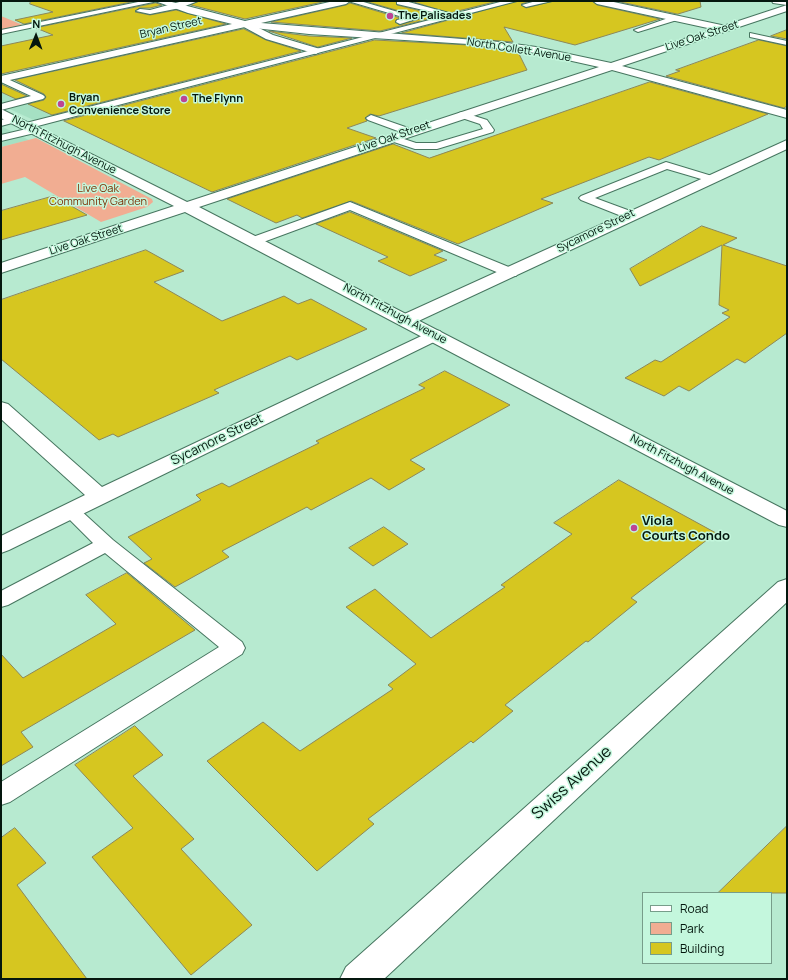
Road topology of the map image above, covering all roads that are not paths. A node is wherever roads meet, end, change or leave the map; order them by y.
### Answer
1 (154, 1) edge
2 (159, 1) edge
3 (194, 1) edge
4 (346, 1) edge
5 (352, 1) edge
6 (397, 1) edge
7 (479, 1) edge
8 (513, 1) edge
9 (548, 1) edge
10 (598, 1) edge
11 (776, 1) edge
12 (488, 3) dead end
13 (787, 3) edge
14 (526, 5) dead end
15 (175, 6) junction
16 (787, 8) edge
17 (292, 13) junction
18 (445, 13) dead end
19 (106, 18) dead end
20 (674, 18) junction
21 (245, 24) junction
22 (288, 28) junction
23 (726, 29) junction
24 (306, 30) junction
25 (638, 30) dead end
26 (379, 31) junction
27 (1, 32) edge
28 (753, 36) dead end
29 (275, 38) junction
30 (787, 43) edge
31 (536, 50) junction
32 (660, 50) junction
33 (316, 51) junction
34 (619, 53) dead end
35 (604, 54) dead end
36 (608, 66) junction
37 (1, 79) edge
38 (676, 84) junction
39 (23, 89) junction
40 (8, 93) dead end
41 (1, 107) edge
42 (787, 114) edge
43 (462, 115) junction
44 (371, 118) dead end
45 (15, 122) edge
46 (410, 132) junction
47 (1, 138) edge
48 (392, 138) junction
49 (787, 144) edge
50 (708, 178) junction
51 (187, 207) junction
52 (629, 215) junction
53 (254, 241) junction
54 (1, 268) edge
55 (511, 273) junction
56 (406, 320) junction
57 (434, 335) junction
58 (1, 408) edge
59 (100, 497) junction
60 (71, 512) junction
61 (787, 520) edge
62 (106, 544) junction
63 (1, 545) edge
64 (787, 588) edge
65 (1, 600) edge
66 (1, 795) edge
67 (358, 979) edge

1 - 27 lane
2 - 15 street
3 - 15 lane
4 - 17 street, Bryan Street
5 - 26 lane
6 - 18 lane
7 - 12 lane
8 - 26 lane
9 - 14 lane
10 - 20 street
11 - 13 lane
15 - 19 lane
15 - 21 street
16 - 23 street, Live Oak Street
17 - 21 street, Bryan Street
17 - 22 street
20 - 23 street
20 - 25 lane
21 - 22 street, North Collett Avenue
21 - 29 street
21 - 37 street, Bryan Street
22 - 24 street, North Collett Avenue
23 - 32 street, Live Oak Street
24 - 26 street, North Collett Avenue
24 - 29 street
26 - 31 street, North Collett Avenue
26 - 33 lane
28 - 30 lane
29 - 33 street
31 - 35 street
31 - 36 street, North Collett Avenue
32 - 34 street
32 - 36 street, Live Oak Street
32 - 38 street
33 - 45 lane
36 - 38 street, North Collett Avenue
36 - 43 street, Live Oak Street
37 - 39 lane
38 - 42 street, North Collett Avenue
39 - 40 lane
39 - 41 lane
43 - 46 street, Live Oak Street
43 - 48 lane
44 - 46 lane
45 - 47 lane
45 - 51 street, North Fitzhugh Avenue
46 - 48 street, Live Oak Street
48 - 51 street, Live Oak Street
49 - 50 street, Sycamore Street
50 - 52 street, Sycamore Street
50 - 52 lane
51 - 53 street, North Fitzhugh Avenue
51 - 54 street, Live Oak Street
52 - 55 street, Sycamore Street
53 - 55 lane
53 - 56 street, North Fitzhugh Avenue
55 - 56 street, Sycamore Street
56 - 57 street, North Fitzhugh Avenue
57 - 59 street, Sycamore Street
57 - 61 street, North Fitzhugh Avenue
58 - 59 street
59 - 60 street, Sycamore Street
60 - 62 lane
60 - 63 street, Sycamore Street
62 - 65 lane
62 - 66 lane
64 - 67 street, Swiss Avenue

